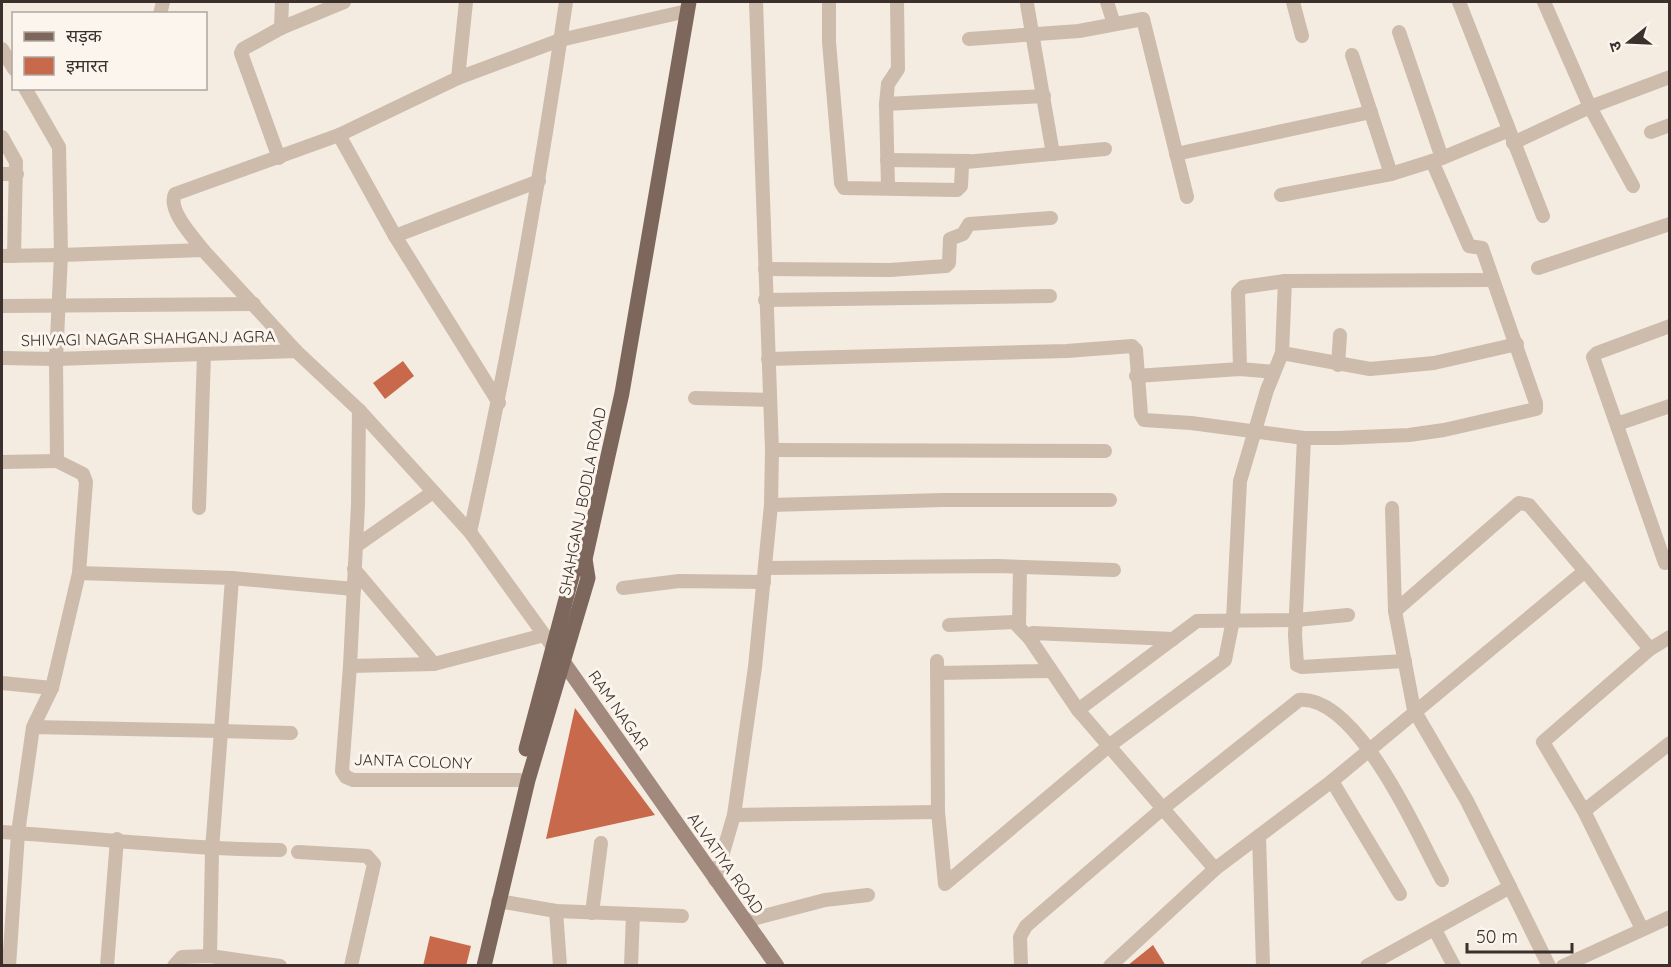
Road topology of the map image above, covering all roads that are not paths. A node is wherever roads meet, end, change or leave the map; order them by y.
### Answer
1 (282, 2) edge
2 (344, 2) edge
3 (466, 2) edge
4 (566, 2) edge
5 (756, 2) edge
6 (830, 2) edge
7 (897, 2) edge
8 (1107, 2) edge
9 (1293, 2) edge
10 (1459, 2) edge
11 (1544, 2) edge
12 (1027, 4) dead end
13 (688, 6) edge
14 (1114, 24) junction
15 (281, 28) junction
16 (1399, 32) dead end
17 (1033, 34) junction
18 (1302, 36) dead end
19 (969, 39) dead end
20 (560, 40) junction
21 (2, 48) edge
22 (1352, 55) dead end
23 (12, 66) edge
24 (1670, 77) edge
25 (458, 78) junction
26 (26, 90) edge
27 (1044, 96) junction
28 (886, 104) junction
29 (1590, 107) junction
30 (1371, 112) junction
31 (1670, 125) edge
32 (1651, 132) dead end
33 (339, 135) junction
34 (1510, 136) junction
35 (2, 137) edge
36 (1105, 149) dead end
37 (1053, 154) junction
38 (1176, 154) junction
39 (279, 158) junction
40 (887, 160) junction
41 (1437, 160) junction
42 (969, 161) junction
43 (2, 174) edge
44 (17, 174) junction
45 (1391, 174) junction
46 (539, 181) junction
47 (1634, 186) dead end
48 (888, 187) junction
49 (1281, 195) dead end
50 (1186, 197) dead end
51 (16, 212) junction
52 (2, 213) edge
53 (1543, 216) dead end
54 (1052, 218) dead end
55 (1670, 224) edge
56 (395, 236) junction
57 (203, 250) junction
58 (61, 255) junction
59 (8, 256) edge
60 (1538, 268) dead end
61 (765, 269) junction
62 (1492, 280) junction
63 (1285, 281) junction
64 (1050, 296) dead end
65 (765, 300) junction
66 (254, 304) junction
67 (2, 306) edge
68 (59, 306) junction
69 (1670, 326) edge
70 (1340, 335) dead end
71 (1517, 344) junction
72 (296, 351) junction
73 (1282, 353) junction
74 (204, 354) junction
75 (2, 358) edge
76 (56, 359) junction
77 (768, 359) junction
78 (1338, 365) junction
79 (1240, 369) junction
80 (1274, 372) junction
81 (1136, 376) junction
82 (695, 398) dead end
83 (769, 400) junction
84 (499, 403) junction
85 (1670, 406) edge
86 (359, 410) junction
87 (1617, 424) junction
88 (1254, 432) junction
89 (1304, 438) junction
90 (772, 450) junction
91 (1106, 451) dead end
92 (57, 461) junction
93 (2, 462) edge
94 (433, 492) junction
95 (1110, 500) dead end
96 (771, 505) junction
97 (199, 508) dead end
98 (1392, 508) dead end
99 (470, 532) junction
100 (356, 546) junction
101 (585, 559) junction
102 (1670, 561) edge
103 (1020, 567) junction
104 (354, 569) junction
105 (1114, 570) dead end
106 (1585, 571) junction
107 (80, 573) junction
108 (764, 575) junction
109 (232, 578) junction
110 (623, 588) dead end
111 (354, 589) junction
112 (1395, 611) junction
113 (1347, 615) dead end
114 (1233, 620) junction
115 (1296, 620) junction
116 (949, 625) dead end
117 (1019, 625) junction
118 (1670, 637) edge
119 (1030, 639) junction
120 (1173, 639) junction
121 (548, 640) junction
122 (1650, 649) junction
123 (562, 660) junction
124 (1405, 661) junction
125 (434, 664) junction
126 (350, 666) junction
127 (1051, 671) junction
128 (2, 683) edge
129 (52, 688) junction
130 (1078, 710) junction
131 (1414, 710) junction
132 (33, 727) junction
133 (221, 731) junction
134 (291, 733) dead end
135 (1670, 743) edge
136 (1110, 746) junction
137 (1370, 749) junction
138 (519, 780) junction
139 (646, 781) joint
140 (1332, 781) junction
141 (1161, 809) junction
142 (1584, 811) junction
143 (938, 812) junction
144 (734, 815) junction
145 (2, 832) edge
146 (18, 833) junction
147 (1259, 836) junction
148 (117, 839) junction
149 (601, 843) dead end
150 (212, 850) junction
151 (280, 850) dead end
152 (298, 852) dead end
153 (1215, 869) junction
154 (715, 880) junction
155 (1442, 880) dead end
156 (1510, 887) junction
157 (1400, 894) dead end
158 (868, 895) dead end
159 (498, 901) junction
160 (556, 911) junction
161 (592, 913) junction
162 (633, 914) junction
163 (682, 916) dead end
164 (1670, 917) edge
165 (745, 921) junction
166 (1642, 929) junction
167 (1435, 930) junction
168 (210, 956) junction
169 (9, 966) edge
170 (107, 966) edge
171 (174, 966) edge
172 (280, 966) edge
173 (351, 966) edge
174 (476, 966) edge
175 (484, 966) edge
176 (560, 966) edge
177 (631, 966) edge
178 (777, 966) edge
179 (1021, 966) edge
180 (1110, 966) edge
181 (1263, 966) edge
182 (1367, 966) edge
183 (1454, 966) edge
184 (1549, 966) edge
185 (1563, 966) edge

1 - 15 street
2 - 15 street
3 - 25 street
4 - 20 street
5 - 61 street
6 - 48 street
7 - 28 street
8 - 14 street
9 - 18 street
10 - 34 street
11 - 29 street
12 - 17 street
13 - 20 street
13 - 101 main road, SHAHGANJ BODLA ROAD
14 - 17 street
14 - 38 street
15 - 39 street
16 - 41 street
17 - 19 street
17 - 27 street
20 - 25 street
20 - 46 street
21 - 23 street
22 - 30 street
24 - 29 street
25 - 33 street
26 - 58 street
27 - 28 street
27 - 37 street
28 - 40 street
29 - 34 street
29 - 47 street
30 - 38 street
30 - 45 street
31 - 32 street
33 - 39 street
33 - 56 street
34 - 41 street
34 - 53 street
35 - 44 street
36 - 37 street
37 - 42 street
38 - 50 street
39 - 57 street, SHIVAGI NAGAR SHAHGANJ AGRA
40 - 42 street
40 - 48 street
41 - 45 street
41 - 62 street
42 - 48 street
43 - 44 street
44 - 51 street
45 - 49 street
46 - 56 street
46 - 84 street
51 - 52 street
51 - 59 street
54 - 61 street
55 - 60 street
56 - 84 street
57 - 58 street
57 - 66 street, SHIVAGI NAGAR SHAHGANJ AGRA
58 - 59 street
58 - 68 street
61 - 65 street
62 - 63 street
62 - 71 street
63 - 73 street
63 - 79 street
64 - 65 street
65 - 77 street
66 - 68 street
66 - 72 street, SHIVAGI NAGAR SHAHGANJ AGRA
67 - 68 street
68 - 76 street
69 - 87 street
70 - 78 street
71 - 78 street
71 - 89 street
72 - 74 street, SHIVAGI NAGAR SHAHGANJ AGRA
72 - 86 street, SHIVAGI NAGAR SHAHGANJ AGRA
73 - 78 street
73 - 80 street
74 - 76 street, SHIVAGI NAGAR SHAHGANJ AGRA
74 - 97 street
75 - 76 street, SHIVAGI NAGAR SHAHGANJ AGRA
76 - 92 street
77 - 81 street
77 - 83 street
79 - 80 street
79 - 81 street
80 - 88 street
81 - 88 street
82 - 83 street
83 - 90 street
84 - 99 street
85 - 87 street
86 - 94 street, SHIVAGI NAGAR SHAHGANJ AGRA
86 - 100 street, JANTA COLONY
87 - 102 street
88 - 89 street
88 - 114 street
89 - 115 street
90 - 91 street
90 - 96 street
92 - 93 street
92 - 107 street
94 - 99 street, SHIVAGI NAGAR SHAHGANJ AGRA
94 - 100 street
95 - 96 street
96 - 108 street
98 - 112 street
99 - 121 street, SHIVAGI NAGAR SHAHGANJ AGRA
100 - 104 street, JANTA COLONY
101 - 121 main road
101 - 123 main road, SHAHGANJ BODLA ROAD
103 - 105 street
103 - 108 street
103 - 117 street
104 - 111 street, JANTA COLONY
104 - 125 street
106 - 112 street
106 - 122 street
106 - 131 street
107 - 109 street
107 - 129 street
108 - 110 street
108 - 144 street
109 - 111 street
109 - 133 street
111 - 126 street, JANTA COLONY
112 - 124 street
113 - 115 street
114 - 115 street
114 - 120 street
114 - 136 street
115 - 124 street
116 - 117 street
117 - 119 street
118 - 122 street
119 - 120 street
119 - 127 street
120 - 130 street
121 - 123 street, SHIVAGI NAGAR SHAHGANJ AGRA
121 - 125 street
121 - 138 main road
122 - 142 street
123 - 139 street, RAM NAGAR
123 - 159 main road, SHAHGANJ BODLA ROAD
124 - 131 street
125 - 126 street
126 - 138 street, JANTA COLONY
127 - 130 street
127 - 143 street
128 - 129 street
129 - 132 street
130 - 136 street
131 - 137 street
131 - 156 street
132 - 133 street
132 - 146 street
133 - 134 street
133 - 150 street
135 - 142 street
136 - 141 street
136 - 143 street
137 - 140 street
137 - 141 street
137 - 155 street
138 - 174 main road
139 - 154 street, ALVATIYA ROAD
140 - 147 street
140 - 157 street
141 - 153 street
141 - 179 street
142 - 166 street
143 - 144 street
144 - 154 street
145 - 146 street
146 - 148 street
146 - 169 street
147 - 153 street
147 - 181 street
148 - 150 street
148 - 170 street
149 - 161 street
150 - 151 street
150 - 168 street
152 - 173 street
153 - 180 street
154 - 165 street, ALVATIYA ROAD
156 - 167 street
156 - 184 street
158 - 165 street
159 - 160 street
159 - 175 main road, SHAHGANJ BODLA ROAD
160 - 161 street
160 - 176 street
161 - 162 street
162 - 163 street
162 - 177 street
164 - 166 street
165 - 178 street, ALVATIYA ROAD
166 - 185 street
167 - 182 street
167 - 183 street
168 - 171 street
168 - 172 street

